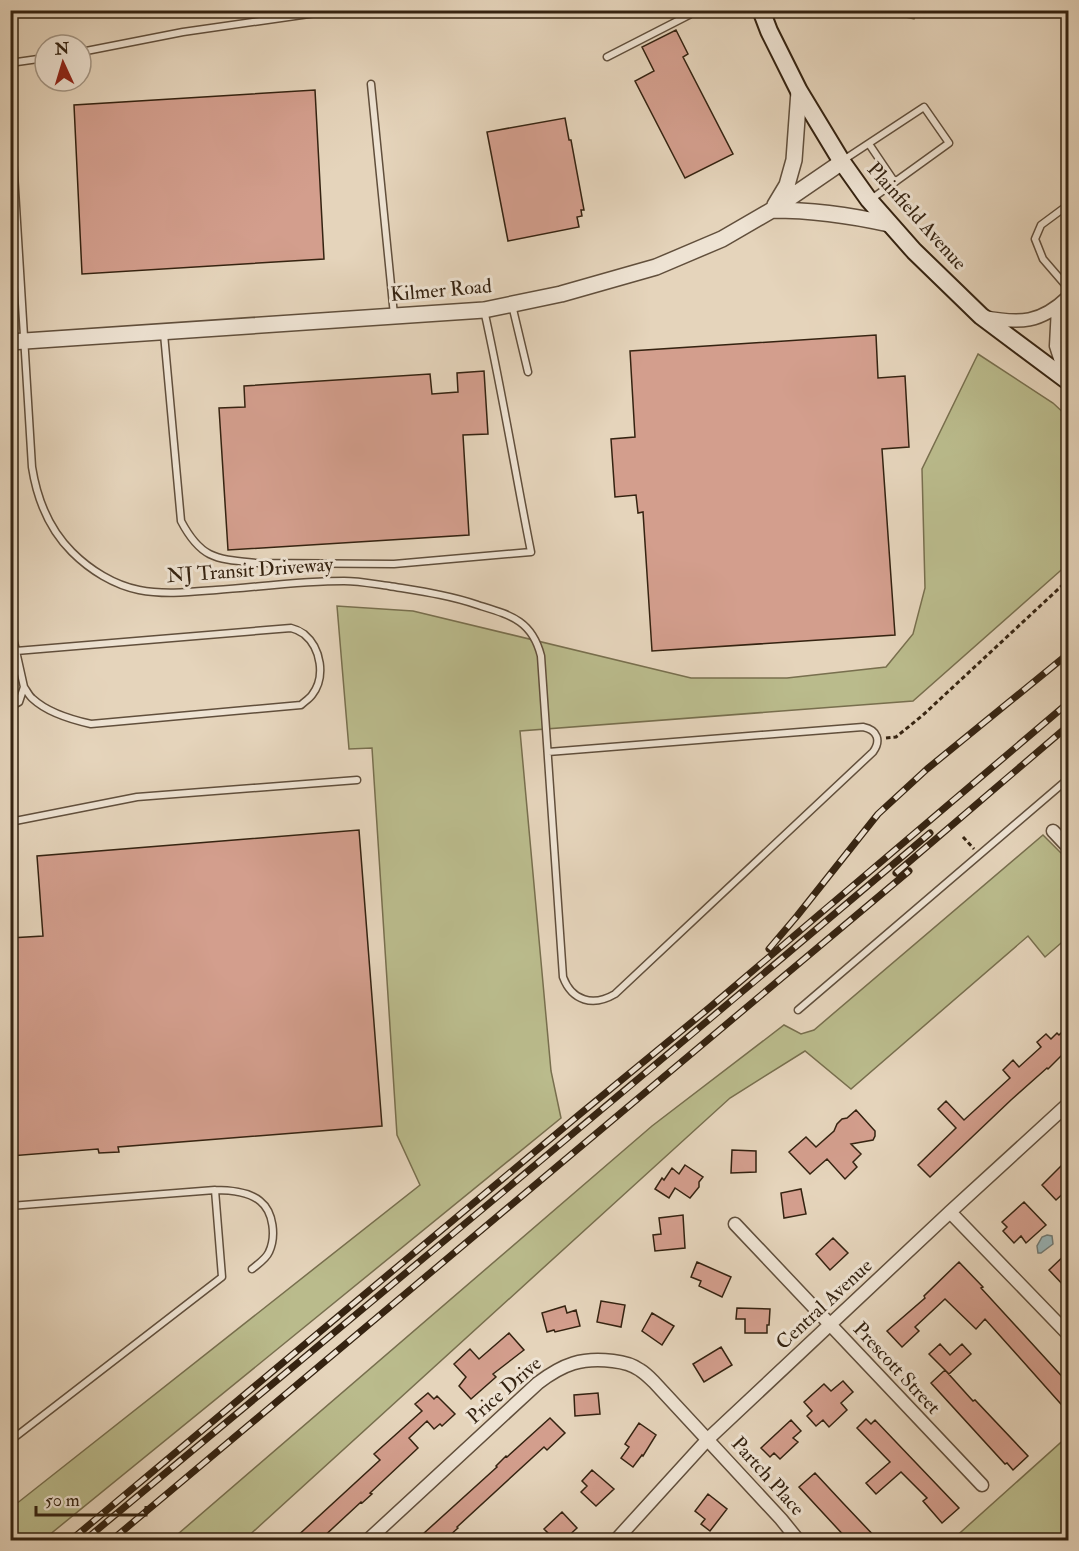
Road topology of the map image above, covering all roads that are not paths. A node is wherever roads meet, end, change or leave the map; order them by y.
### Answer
1 (337, 10) edge
2 (694, 10) edge
3 (760, 10) edge
4 (93, 50) edge
5 (607, 57) dead end
6 (33, 60) edge
7 (10, 63) edge
8 (371, 84) dead end
9 (799, 91) junction
10 (10, 108) edge
11 (869, 144) junction
12 (842, 162) junction
13 (894, 182) junction
14 (869, 200) junction
15 (1068, 205) edge
16 (772, 210) junction
17 (890, 224) junction
18 (1068, 288) edge
19 (1068, 297) edge
20 (512, 304) junction
21 (1058, 307) junction
22 (484, 310) junction
23 (394, 316) junction
24 (981, 316) junction
25 (164, 332) junction
26 (18, 341) edge
27 (528, 372) dead end
28 (1068, 381) edge
29 (10, 624) edge
30 (16, 651) junction
31 (24, 687) junction
32 (10, 708) edge
33 (548, 752) junction
34 (1068, 779) edge
35 (357, 780) dead end
36 (10, 822) edge
37 (1053, 831) dead end
38 (1068, 847) edge
39 (798, 1010) dead end
40 (1068, 1104) edge
41 (215, 1190) junction
42 (10, 1206) edge
43 (950, 1212) junction
44 (735, 1224) dead end
45 (252, 1269) dead end
46 (830, 1325) junction
47 (1068, 1334) edge
48 (708, 1439) junction
49 (10, 1441) edge
50 (982, 1485) dead end
51 (368, 1540) edge
52 (616, 1540) edge
53 (798, 1540) edge

1 - 4 lane
2 - 5 lane
3 - 9 main road, Plainfield Avenue
6 - 7 lane
8 - 23 lane
9 - 12 main road, Plainfield Avenue
9 - 16 street
10 - 26 lane, NJ Transit Driveway
11 - 12 lane
11 - 13 lane
11 - 13 lane
12 - 14 main road, Plainfield Avenue
12 - 16 street, Kilmer Road
13 - 14 lane
14 - 17 main road, Plainfield Avenue
15 - 18 lane
16 - 17 street
16 - 20 street, Kilmer Road
17 - 24 main road, Plainfield Avenue
19 - 21 street
20 - 22 street, Kilmer Road
20 - 27 lane
21 - 24 street
21 - 28 street
22 - 23 street, Kilmer Road
22 - 25 lane
23 - 25 street, Kilmer Road
24 - 28 main road, Plainfield Avenue
25 - 26 street, Kilmer Road
26 - 33 lane, NJ Transit Driveway
29 - 30 lane
30 - 31 lane
30 - 31 lane
31 - 32 lane
33 - 33 lane, NJ Transit Driveway
34 - 39 lane
35 - 36 lane
37 - 38 street
40 - 43 street, Central Avenue
41 - 42 lane
41 - 45 lane
41 - 49 lane
43 - 46 street, Central Avenue
43 - 47 street
44 - 46 street, Prescott Street
46 - 48 street, Central Avenue
46 - 50 street, Prescott Street
48 - 51 street, Price Drive
48 - 52 street, Central Avenue
48 - 53 street, Partch Place

